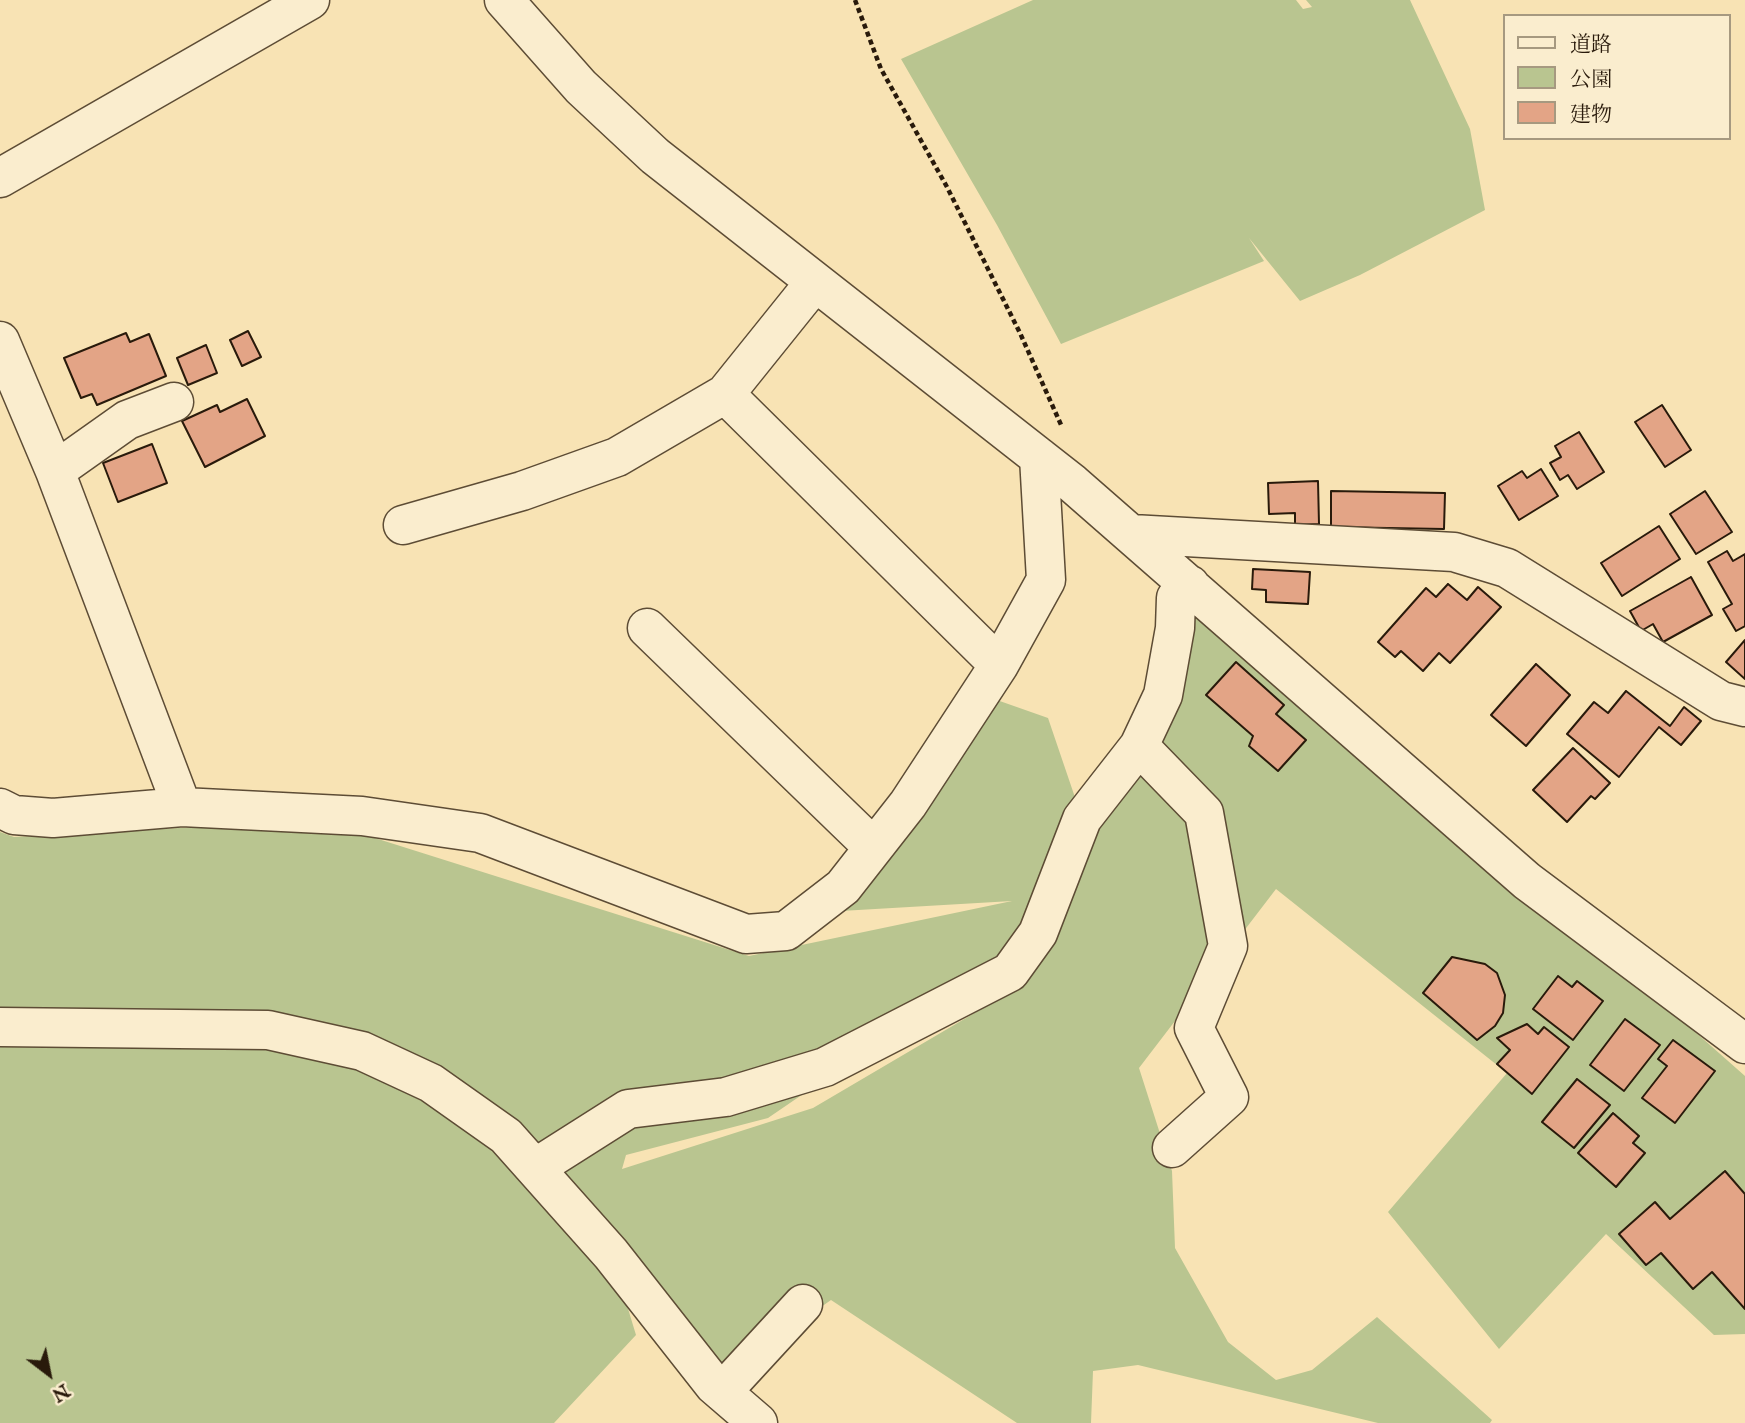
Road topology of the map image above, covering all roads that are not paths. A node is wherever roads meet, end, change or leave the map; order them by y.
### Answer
1 (310, 0) edge
2 (504, 0) edge
3 (0, 178) edge
4 (815, 282) junction
5 (0, 341) edge
6 (725, 394) junction
7 (173, 402) dead end
8 (1039, 457) junction
9 (55, 471) junction
10 (402, 525) dead end
11 (1132, 534) junction
12 (1190, 584) junction
13 (648, 628) dead end
14 (999, 665) junction
15 (1745, 707) edge
16 (1139, 746) junction
17 (181, 807) junction
18 (0, 808) edge
19 (872, 846) junction
20 (0, 1027) edge
21 (1745, 1044) edge
22 (1171, 1148) dead end
23 (535, 1168) junction
24 (803, 1304) dead end
25 (722, 1392) junction
26 (758, 1423) edge

1 - 3 street
2 - 4 street
4 - 6 street
4 - 8 street
5 - 9 street
6 - 10 street
6 - 14 street
7 - 9 street
8 - 11 street
8 - 14 street
9 - 17 street
11 - 12 street
11 - 15 street
12 - 16 street
12 - 21 street
13 - 19 street
14 - 19 street
16 - 22 street
16 - 23 street
17 - 18 street
17 - 19 street
20 - 23 street
23 - 25 street
24 - 25 street
25 - 26 street

